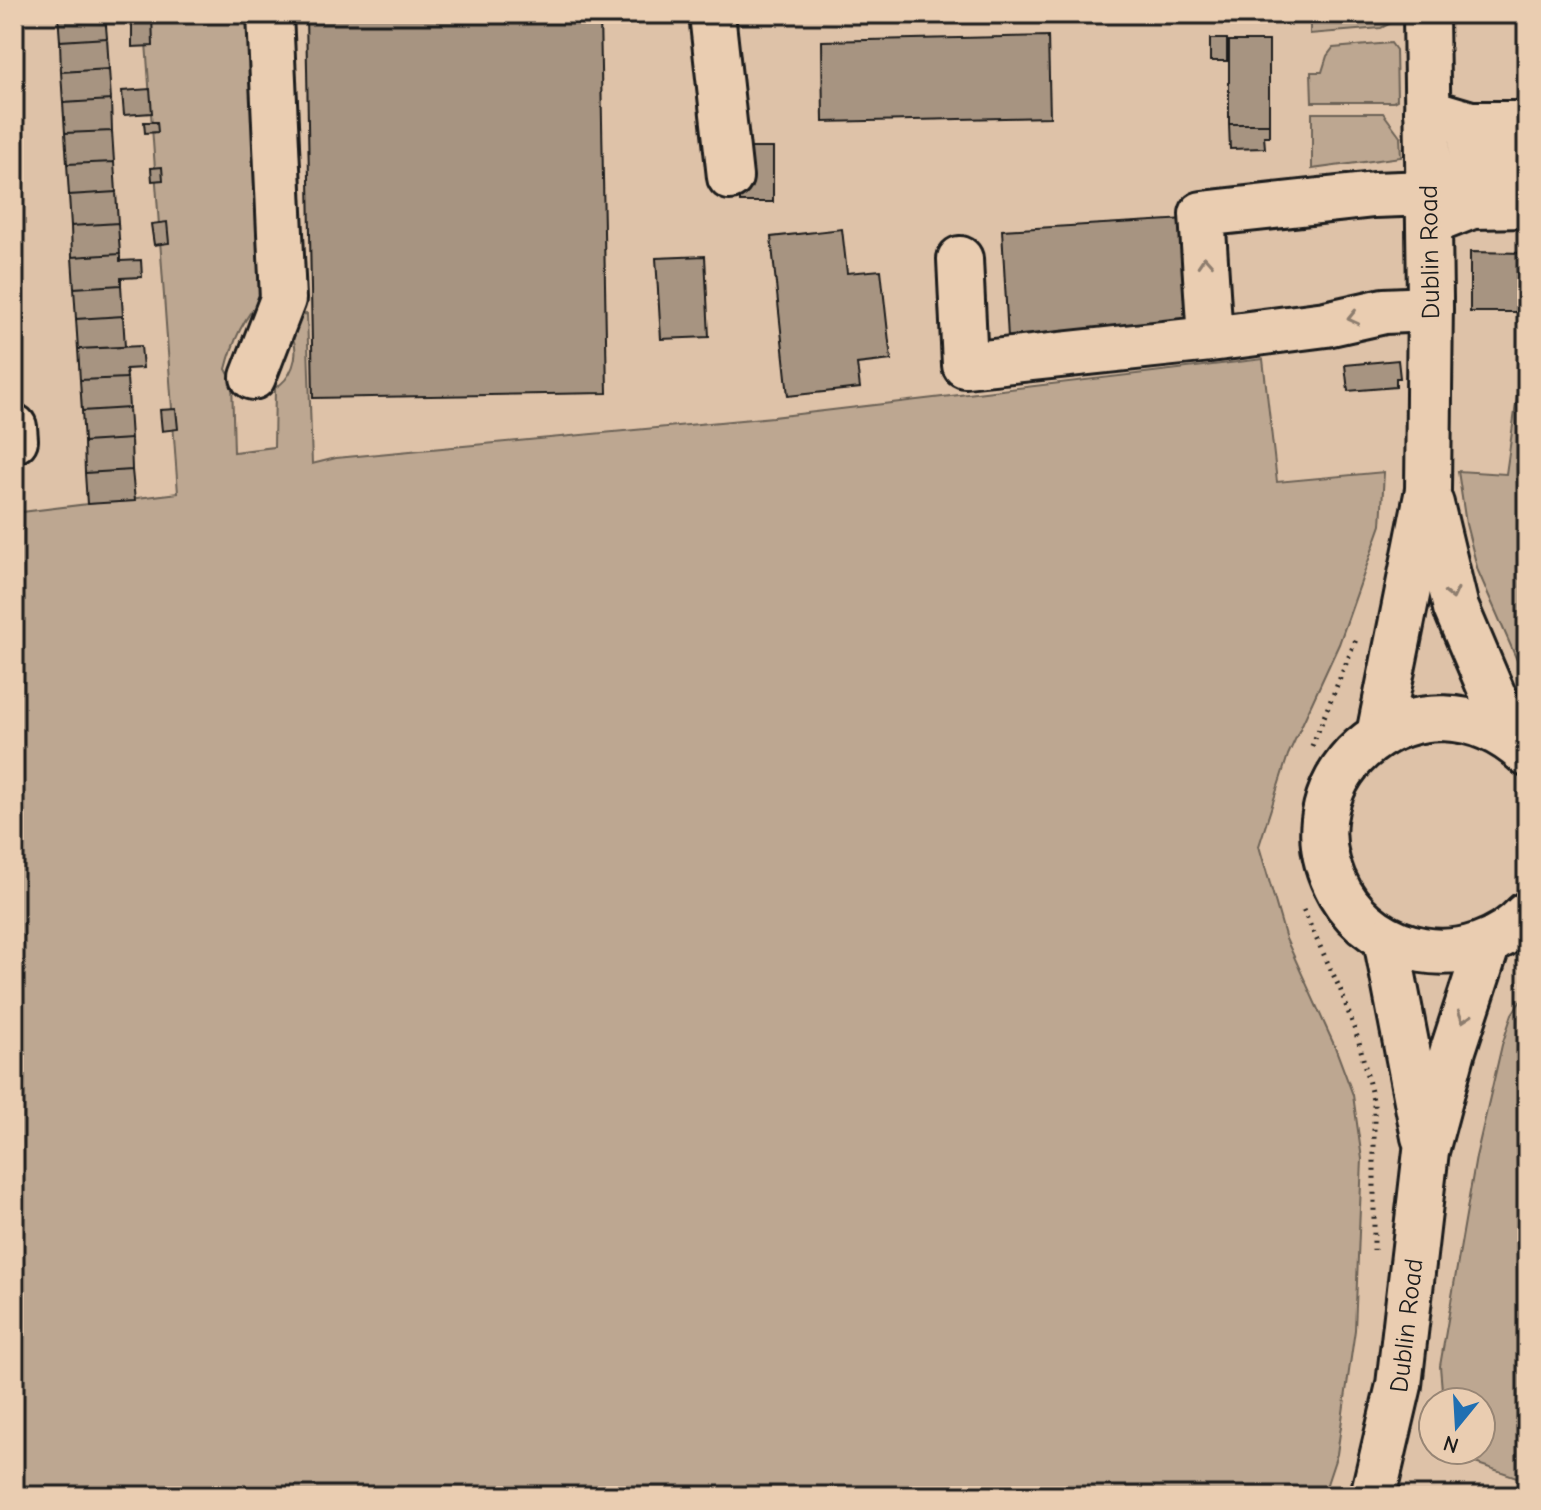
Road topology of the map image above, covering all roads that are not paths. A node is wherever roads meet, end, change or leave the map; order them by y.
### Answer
1 (270, 14) edge
2 (712, 14) edge
3 (1426, 14) edge
4 (1427, 111) junction
5 (1501, 124) edge
6 (730, 177) dead end
7 (1501, 205) edge
8 (1429, 208) junction
9 (960, 259) dead end
10 (1430, 309) junction
11 (1210, 339) junction
12 (253, 377) dead end
13 (14, 427) edge
14 (15, 440) edge
15 (1428, 490) junction
16 (1379, 735) junction
17 (1519, 747) edge
18 (1527, 914) edge
19 (1386, 939) junction
20 (1488, 943) junction
21 (1426, 1151) junction
22 (1373, 1496) edge

1 - 12 main road
2 - 6 main road
3 - 4 main road, Dublin Road
4 - 5 main road
4 - 8 main road, Dublin Road
5 - 7 main road
7 - 8 main road
8 - 10 main road, Dublin Road
11 -> 8 main road
9 - 11 main road
10 -> 11 main road
10 - 15 main road, Dublin Road
13 - 14 main road
15 - 16 main road, Dublin Road
15 -> 17 main road, Dublin Road
16 - 17 main road
16 - 19 main road
18 - 20 main road
19 - 20 main road
19 - 21 main road, Dublin Road
20 -> 21 main road, Dublin Road
21 - 22 main road, Dublin Road

